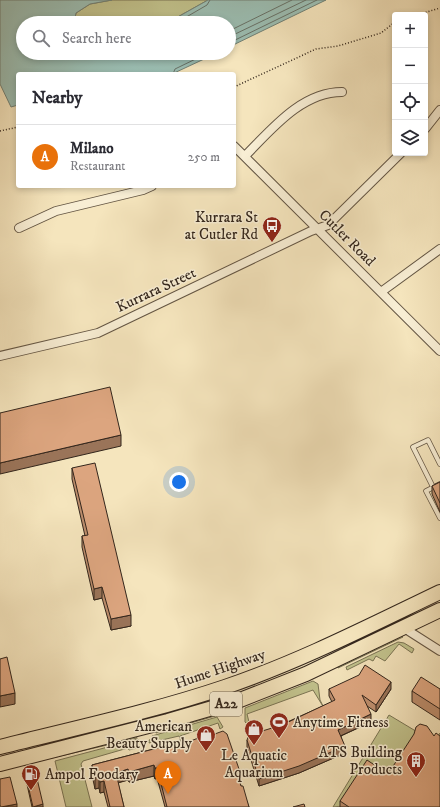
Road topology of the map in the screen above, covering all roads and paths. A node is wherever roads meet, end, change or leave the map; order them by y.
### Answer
1 (440, 8) edge
2 (427, 12) edge
3 (392, 25) edge
4 (236, 85) edge
5 (342, 92) dead end
6 (440, 110) edge
7 (428, 125) edge
8 (16, 127) edge
9 (0, 131) edge
10 (236, 148) edge
11 (245, 156) junction
12 (398, 156) edge
13 (148, 188) edge
14 (19, 228) dead end
15 (318, 229) junction
16 (440, 249) edge
17 (381, 292) junction
18 (440, 351) edge
19 (0, 356) edge
20 (440, 464) edge
21 (440, 484) edge
22 (433, 487) junction
23 (440, 518) edge
24 (440, 592) edge
25 (440, 610) edge
26 (404, 628) junction
27 (440, 651) edge
28 (0, 747) edge
29 (0, 764) edge

1 - 2 path
3 - 4 path
5 - 11 street
6 - 7 street
8 - 9 path
10 - 11 street, Cutler Road
11 - 15 street, Cutler Road
12 - 15 street, Kurrara Street
13 - 14 street
15 - 17 street, Cutler Road
15 - 19 street, Kurrara Street
16 - 17 street
17 - 18 street, Cutler Road
20 - 22 lane
21 - 22 lane
22 - 23 lane
24 - 28 highway, Hume Highway / A22
25 - 26 highway, A22
26 - 27 street
26 - 29 highway, A22

